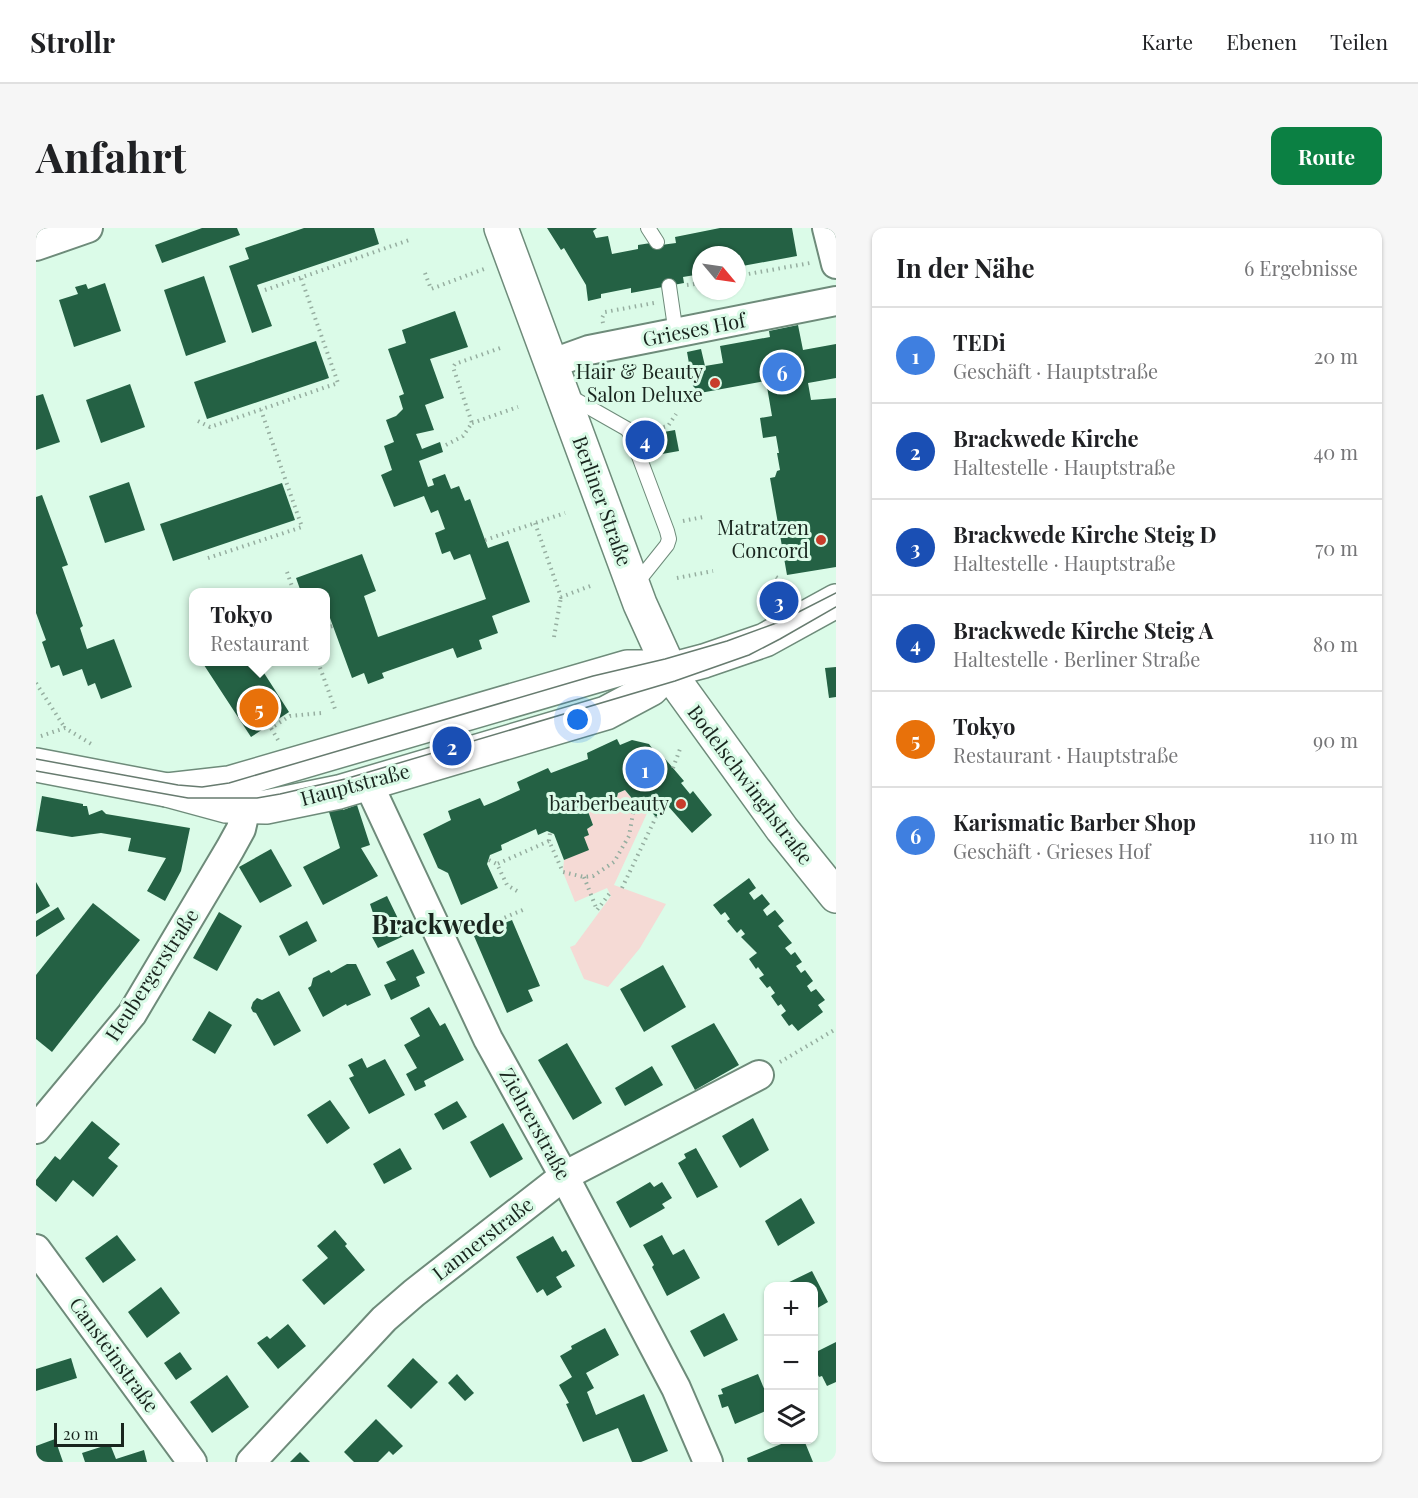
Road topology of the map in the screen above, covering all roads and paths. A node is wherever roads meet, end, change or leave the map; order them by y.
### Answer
1 (86, 228) edge
2 (501, 228) edge
3 (648, 228) edge
4 (827, 228) edge
5 (412, 239) dead end
6 (657, 242) dead end
7 (36, 246) edge
8 (835, 261) edge
9 (484, 269) dead end
10 (425, 273) dead end
11 (746, 275) edge
12 (302, 278) junction
13 (692, 285) edge
14 (266, 290) dead end
15 (670, 293) junction
16 (836, 302) edge
17 (603, 326) dead end
18 (676, 334) junction
19 (500, 348) dead end
20 (557, 378) junction
21 (518, 407) dead end
22 (261, 410) junction
23 (676, 414) dead end
24 (198, 421) dead end
25 (472, 423) junction
26 (631, 435) junction
27 (446, 445) dead end
28 (565, 513) dead end
29 (703, 517) dead end
30 (682, 521) dead end
31 (535, 523) junction
32 (484, 540) dead end
33 (208, 558) dead end
34 (713, 571) dead end
35 (287, 572) dead end
36 (776, 577) dead end
37 (677, 578) dead end
38 (593, 585) dead end
39 (633, 587) junction
40 (293, 588) edge
41 (802, 595) dead end
42 (561, 597) junction
43 (836, 601) edge
44 (333, 626) dead end
45 (330, 627) edge
46 (554, 637) dead end
47 (319, 666) edge
48 (670, 670) junction
49 (36, 684) edge
50 (335, 709) dead end
51 (321, 713) dead end
52 (65, 728) dead end
53 (280, 744) dead end
54 (680, 749) dead end
55 (36, 765) edge
56 (673, 768) dead end
57 (368, 783) junction
58 (167, 790) junction
59 (635, 802) dead end
60 (246, 807) junction
61 (656, 817) dead end
62 (550, 833) dead end
63 (549, 842) junction
64 (489, 860) dead end
65 (497, 864) junction
66 (585, 877) junction
67 (622, 888) dead end
68 (517, 891) dead end
69 (610, 893) dead end
70 (836, 896) edge
71 (525, 909) dead end
72 (458, 938) dead end
73 (836, 1029) edge
74 (759, 1075) joint
75 (36, 1129) edge
76 (564, 1176) junction
77 (36, 1249) edge
78 (192, 1462) edge
79 (251, 1462) edge
80 (708, 1462) edge

1 - 7 street
2 - 20 street, Berliner Straße
3 - 6 lane
4 - 8 street
5 - 12 path
8 - 11 path
9 - 10 path
12 - 14 path
12 - 22 path
13 - 15 path
15 - 17 path
15 - 18 lane
16 - 18 street, Grieses Hof
18 - 20 street, Grieses Hof
19 - 25 path
20 - 26 lane
20 - 39 street, Berliner Straße
21 - 25 path
22 - 24 path
22 - 33 path
23 - 26 path
25 - 27 path
26 - 39 lane
28 - 31 path
29 - 30 path
31 - 32 path
31 - 42 path
34 - 37 path
35 - 40 path
36 - 41 path
38 - 42 path
39 - 48 street, Berliner Straße
42 - 46 path
43 - 48 street, Hauptstraße
44 - 45 path
47 - 50 path
48 - 57 street, Hauptstraße
48 - 58 street, Hauptstraße
48 - 70 street, Bodelschwinghstraße
49 - 52 path
51 - 53 path
54 - 56 path
55 - 58 street, Hauptstraße
57 - 60 street, Hauptstraße
57 - 76 street, Ziehrerstraße
58 - 60 street, Hauptstraße
59 - 66 path
60 - 75 street, Heubergerstraße
61 - 67 path
62 - 63 path
63 - 65 path
63 - 66 path
64 - 65 path
65 - 68 path
66 - 69 path
71 - 72 path
73 - 74 path
74 - 76 street, Lannerstraße
76 - 79 street, Lannerstraße
76 - 80 street, Ziehrerstraße
77 - 78 street, Cansteinstraße

